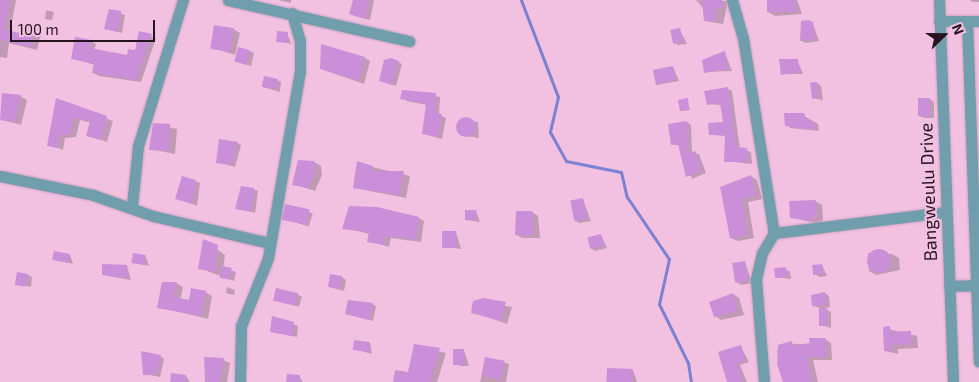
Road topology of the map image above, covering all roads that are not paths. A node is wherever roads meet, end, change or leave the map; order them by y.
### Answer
1 (183, 0) edge
2 (228, 0) edge
3 (732, 0) edge
4 (939, 0) edge
5 (292, 13) junction
6 (940, 21) junction
7 (973, 21) edge
8 (409, 41) dead end
9 (0, 176) edge
10 (976, 187) edge
11 (132, 206) junction
12 (946, 212) junction
13 (774, 233) junction
14 (268, 243) junction
15 (950, 286) junction
16 (978, 286) edge
17 (979, 362) edge
18 (240, 382) edge
19 (764, 382) edge
20 (953, 382) edge

1 - 11 street
2 - 5 street
3 - 13 street
4 - 6 street, Bangweulu Drive
5 - 8 street
5 - 14 street
6 - 7 street
6 - 12 street, Bangweulu Drive
7 - 10 street
9 - 11 street
10 - 16 street
11 - 14 street
12 - 13 street
12 - 15 street, Bangweulu Drive
13 - 19 street
14 - 18 street
15 - 16 street
15 - 20 street, Bangweulu Drive
16 - 17 street

